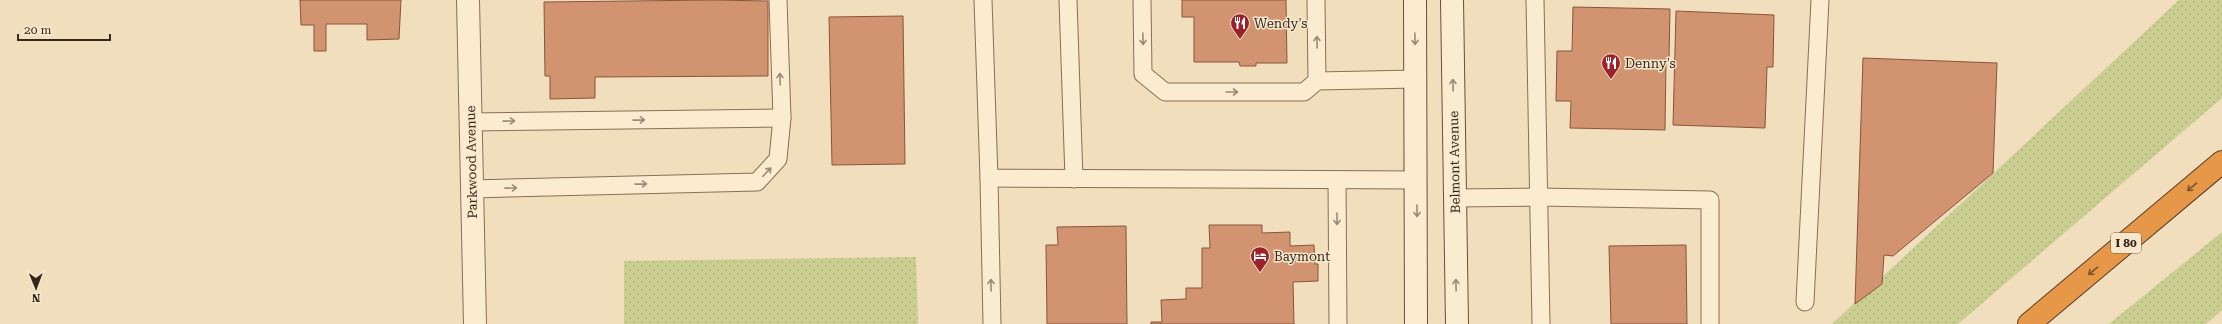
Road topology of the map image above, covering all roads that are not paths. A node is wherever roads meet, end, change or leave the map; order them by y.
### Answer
1 (468, 0) edge
2 (778, 0) edge
3 (982, 0) edge
4 (1068, 0) edge
5 (1142, 0) edge
6 (1316, 0) edge
7 (1415, 0) edge
8 (1452, 0) edge
9 (1535, 0) edge
10 (1820, 0) edge
11 (1416, 79) junction
12 (1317, 81) junction
13 (782, 118) junction
14 (470, 122) junction
15 (2222, 162) edge
16 (989, 178) junction
17 (1074, 179) junction
18 (1337, 180) junction
19 (1417, 180) junction
20 (472, 189) junction
21 (1538, 197) junction
22 (1455, 198) junction
23 (1805, 302) dead end
24 (475, 324) edge
25 (992, 324) edge
26 (1338, 324) edge
27 (1416, 324) edge
28 (1457, 324) edge
29 (1541, 324) edge
30 (1710, 324) edge
31 (2029, 324) edge

1 - 14 main road, Parkwood Avenue
13 -> 2 lane
3 - 16 lane
4 - 17 lane
5 -> 12 lane
12 -> 6 lane
7 -> 11 main road
22 -> 8 main road, Belmont Avenue
9 - 21 lane
10 - 23 lane
11 - 12 lane
11 - 19 main road
14 -> 13 lane
20 -> 13 lane
14 - 20 main road, Parkwood Avenue
15 -> 31 highway, I 80
16 - 17 lane
25 -> 16 lane
17 - 18 lane
18 - 19 lane
18 -> 26 lane
19 -> 27 main road
20 - 24 main road, Parkwood Avenue
21 - 22 lane
21 - 29 lane
21 - 30 lane
28 -> 22 main road, Belmont Avenue

